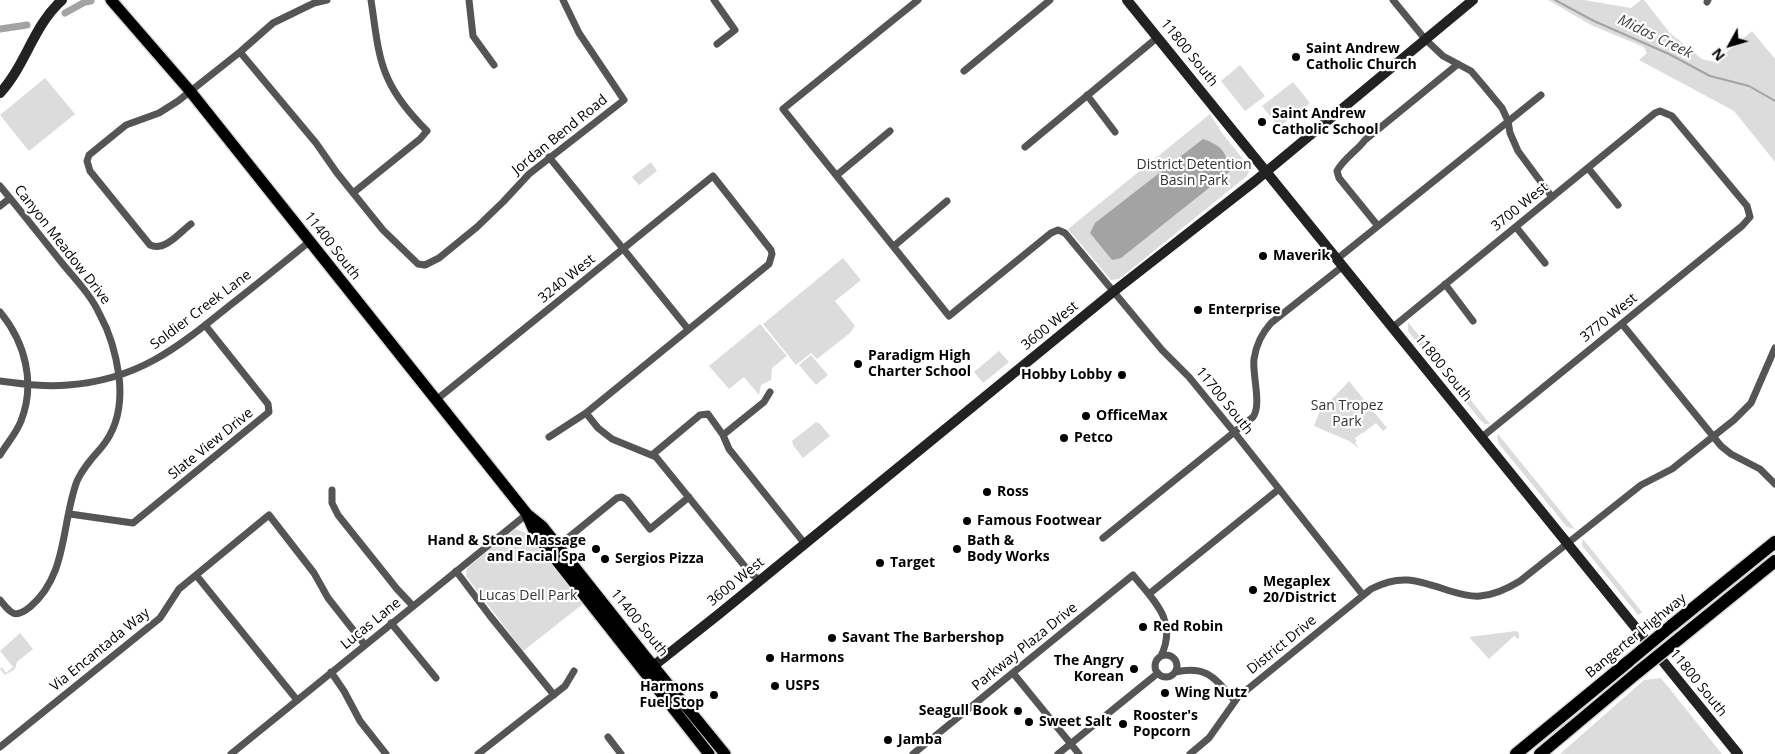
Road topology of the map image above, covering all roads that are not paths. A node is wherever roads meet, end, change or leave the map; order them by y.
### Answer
1 (62, 0) edge
2 (112, 0) edge
3 (327, 0) edge
4 (371, 0) edge
5 (469, 0) edge
6 (564, 0) edge
7 (714, 0) edge
8 (918, 0) edge
9 (1050, 0) edge
10 (1127, 0) edge
11 (1393, 0) edge
12 (1473, 0) edge
13 (1158, 37) junction
14 (1425, 39) junction
15 (717, 44) dead end
16 (240, 52) junction
17 (1458, 64) junction
18 (494, 65) dead end
19 (964, 71) dead end
20 (190, 92) junction
21 (0, 93) edge
22 (1540, 94) dead end
23 (1087, 95) junction
24 (1508, 121) junction
25 (890, 131) dead end
26 (1115, 132) dead end
27 (1025, 147) dead end
28 (549, 157) junction
29 (1588, 168) junction
30 (1266, 172) junction
31 (837, 175) junction
32 (0, 186) edge
33 (353, 194) junction
34 (1552, 197) junction
35 (10, 198) junction
36 (947, 201) dead end
37 (1618, 204) dead end
38 (0, 206) edge
39 (1750, 217) joint
40 (191, 224) dead end
41 (1378, 226) junction
42 (1516, 227) junction
43 (310, 242) junction
44 (894, 246) junction
45 (623, 250) junction
46 (1340, 262) junction
47 (1544, 263) dead end
48 (1445, 284) junction
49 (1113, 292) junction
50 (0, 312) edge
51 (1473, 321) dead end
52 (1622, 324) junction
53 (205, 326) junction
54 (1393, 327) junction
55 (688, 330) junction
56 (1775, 348) edge
57 (118, 375) junction
58 (0, 381) edge
59 (28, 385) junction
60 (770, 392) dead end
61 (436, 400) junction
62 (586, 413) junction
63 (1234, 432) junction
64 (723, 435) junction
65 (1713, 436) junction
66 (549, 437) dead end
67 (1482, 437) junction
68 (652, 454) junction
69 (0, 455) edge
70 (1775, 484) edge
71 (1279, 489) junction
72 (332, 490) dead end
73 (689, 497) junction
74 (70, 514) junction
75 (527, 514) junction
76 (1103, 538) dead end
77 (1775, 542) edge
78 (1568, 543) junction
79 (805, 544) junction
80 (558, 546) junction
81 (1775, 561) edge
82 (456, 571) junction
83 (196, 575) junction
84 (760, 580) junction
85 (1149, 594) junction
86 (1363, 595) junction
87 (0, 600) edge
88 (412, 606) junction
89 (391, 623) junction
90 (1167, 640) junction
91 (365, 645) junction
92 (1161, 656) junction
93 (1174, 659) junction
94 (654, 665) junction
95 (1190, 669) junction
96 (574, 671) dead end
97 (330, 672) junction
98 (1174, 672) junction
99 (644, 673) junction
100 (1013, 673) junction
101 (1158, 673) junction
102 (436, 678) dead end
103 (554, 695) junction
104 (297, 700) junction
105 (1235, 701) junction
106 (667, 702) junction
107 (608, 737) dead end
108 (1071, 744) junction
109 (0, 746) edge
110 (231, 754) edge
111 (386, 754) edge
112 (478, 754) edge
113 (621, 754) edge
114 (709, 754) edge
115 (722, 754) edge
116 (914, 754) edge
117 (1058, 754) edge
118 (1079, 754) edge
119 (1190, 754) edge
120 (1516, 754) edge
121 (1540, 754) edge
122 (1738, 754) edge

1 - 21 main road
2 - 20 main road, 11400 South
3 - 16 street
4 - 33 street
5 - 18 street
6 - 28 street, Jordan Bend Road
7 - 15 street
8 - 31 street
9 - 19 street
10 - 13 main road, 11800 South
11 - 14 street
12 - 14 main road, 3600 West
13 - 23 street
13 - 30 main road, 11800 South
14 - 17 street
14 - 30 main road, 3600 West
16 - 20 street
16 - 33 street
17 - 24 street
17 - 41 street
20 - 40 street
20 - 43 main road, 11400 South
22 - 24 street
23 - 26 street
23 - 27 street
24 - 34 street
24 - 41 street
25 - 31 street
28 - 33 street, Jordan Bend Road
28 - 45 street
29 - 34 street, 3700 West
29 - 37 street
29 - 39 street, 3700 West
30 - 46 main road, 11800 South
30 - 49 main road, 3600 West
31 - 44 street
32 - 35 street, Canyon Meadow Drive
34 - 42 street, 3700 West
35 - 38 street
35 - 57 street, Canyon Meadow Drive
36 - 44 street
39 - 52 street, 3770 West
41 - 46 street
42 - 47 street
42 - 48 street, 3700 West
43 - 53 street, Soldier Creek Lane
43 - 61 main road, 11400 South
44 - 49 street, 11700 South
45 - 55 street
45 - 55 street, 3240 West
45 - 61 street, 3240 West
46 - 54 main road, 11800 South
46 - 63 street
48 - 51 street
48 - 54 street, 3700 West
49 - 63 street, 11700 South
49 - 79 main road, 3600 West
50 - 59 street
52 - 65 street
52 - 67 street, 3770 West
53 - 57 street, Soldier Creek Lane
53 - 74 street, Slate View Drive
54 - 67 main road, 11800 South
55 - 62 street
56 - 65 street, District Drive
57 - 59 street, Soldier Creek Lane
57 - 74 street, Canyon Meadow Drive
58 - 59 street, Soldier Creek Lane
59 - 69 street
60 - 64 street
61 - 75 main road, 11400 South
62 - 66 street
62 - 68 street
63 - 71 street, 11700 South
63 - 76 street
64 - 68 street
64 - 79 street
65 - 70 street
65 - 78 street, District Drive
67 - 78 main road, 11800 South
68 - 73 street
71 - 85 street
71 - 86 street, 11700 South
72 - 88 street
73 - 80 street
73 - 84 street
74 - 87 street, Canyon Meadow Drive
75 - 80 main road, 11400 South
75 - 82 street, Lucas Lane
75 - 99 main road, 11400 South
77 - 120 highway, Bangerter Highway, bridge
78 - 86 street, District Drive
78 - 122 main road, 11800 South
79 - 84 main road, 3600 West
80 - 94 main road, 11400 South
81 - 121 highway, bridge
82 - 88 street, Lucas Lane
82 - 103 street
83 - 91 street, Via Encantada Way
83 - 104 street
83 - 109 street, Via Encantada Way
84 - 94 main road, 3600 West
85 - 90 street, Parkway Plaza Drive
85 - 100 street, Parkway Plaza Drive
86 - 105 street, District Drive
88 - 89 street, Lucas Lane
89 - 91 street, Lucas Lane
89 - 102 street
90 - 92 street, Parkway Plaza Drive
90 - 93 street, Parkway Plaza Drive
91 - 97 street, Lucas Lane
92 - 93 street
92 - 101 street
93 - 95 street
93 - 98 street
94 - 99 main road, 3600 West
94 - 115 main road, 11400 South
95 - 98 street
95 - 105 street
96 - 103 street
97 - 104 street, Lucas Lane
97 - 111 street
98 - 101 street
99 - 106 main road, 11400 South
100 - 108 street
100 - 116 street, Parkway Plaza Drive
101 - 108 street
103 - 112 street
104 - 110 street, Lucas Lane
105 - 119 street, District Drive
106 - 114 main road, 11400 South
106 - 115 main road
107 - 113 street
108 - 117 street
108 - 118 street

